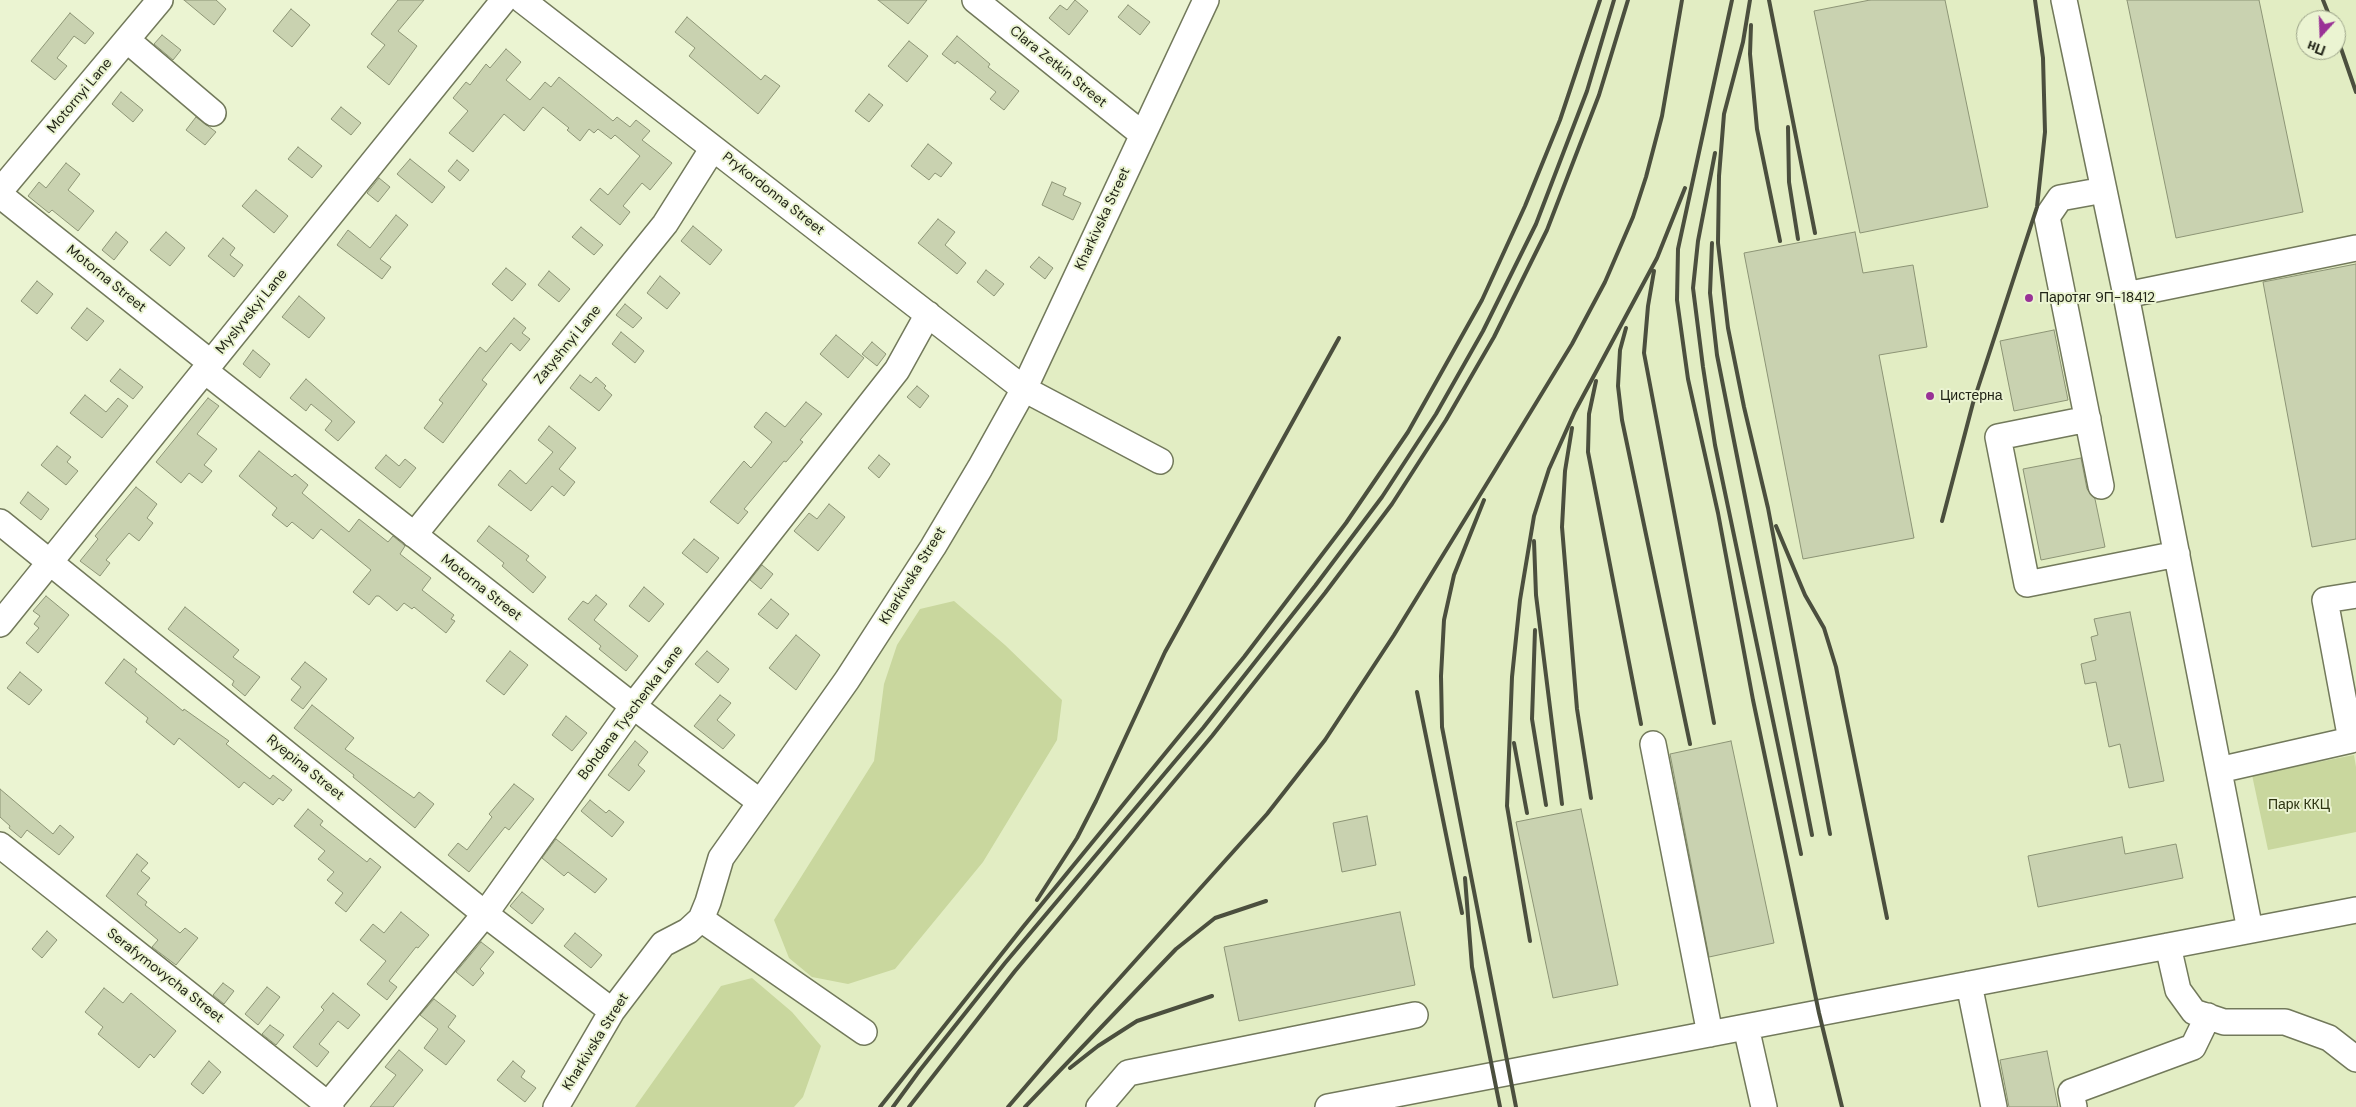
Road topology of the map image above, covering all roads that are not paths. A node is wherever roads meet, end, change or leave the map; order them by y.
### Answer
1 (160, 0) edge
2 (504, 0) edge
3 (522, 0) edge
4 (975, 0) edge
5 (1206, 0) edge
6 (2064, 0) edge
7 (127, 40) junction
8 (213, 113) dead end
9 (1142, 134) junction
10 (713, 148) junction
11 (2104, 190) junction
12 (0, 193) edge
13 (2356, 248) edge
14 (2126, 295) junction
15 (928, 314) junction
16 (208, 367) junction
17 (1024, 389) junction
18 (2088, 419) junction
19 (1160, 461) dead end
20 (2101, 486) dead end
21 (0, 522) edge
22 (414, 535) junction
23 (2176, 554) junction
24 (50, 562) junction
25 (2356, 595) edge
26 (0, 624) edge
27 (633, 706) junction
28 (1653, 744) dead end
29 (2219, 770) junction
30 (760, 802) junction
31 (0, 845) edge
32 (2356, 910) edge
33 (485, 914) junction
34 (701, 918) junction
35 (2250, 930) junction
36 (2168, 946) junction
37 (1969, 984) junction
38 (612, 1011) junction
39 (1415, 1015) dead end
40 (2208, 1016) junction
41 (1746, 1027) junction
42 (864, 1032) dead end
43 (1710, 1034) junction
44 (2356, 1059) edge
45 (328, 1106) edge
46 (556, 1107) edge
47 (1099, 1107) edge
48 (1328, 1107) edge
49 (1764, 1107) edge
50 (1994, 1107) edge
51 (2074, 1107) edge

1 - 7 street, Motornyi Lane
2 - 16 street, Myslyvskyi Lane
3 - 10 street, Prykordonna Street
4 - 9 street, Clara Zetkin Street
5 - 9 street, Kharkivska Street
6 - 11 street
7 - 8 street
7 - 12 street, Motornyi Lane
9 - 17 street, Kharkivska Street
10 - 15 street, Prykordonna Street
10 - 22 street, Zatyshnyi Lane
11 - 14 street
11 - 18 street
12 - 16 street, Motorna Street
13 - 14 street
14 - 23 street
15 - 17 street, Prykordonna Street
15 - 27 street, Bohdana Tyschenka Lane
16 - 22 street, Motorna Street
16 - 24 street, Myslyvskyi Lane
17 - 19 street, Prykordonna Street
17 - 30 street, Kharkivska Street
18 - 20 street
18 - 23 street
21 - 24 street, Ryepina Street
22 - 27 street, Motorna Street
23 - 29 street
24 - 26 street, Myslyvskyi Lane
24 - 33 street, Ryepina Street
25 - 29 street
27 - 30 street, Motorna Street
27 - 33 street, Bohdana Tyschenka Lane
28 - 43 street
29 - 35 street
30 - 34 street, Kharkivska Street
31 - 45 street, Serafymovycha Street
32 - 35 street
33 - 38 street, Ryepina Street
33 - 45 street, Bohdana Tyschenka Lane
34 - 38 street, Kharkivska Street
34 - 42 street
35 - 36 street
36 - 37 street
36 - 40 street
37 - 41 street
37 - 50 street
38 - 46 street, Kharkivska Street
39 - 47 street
40 - 44 street
40 - 51 street
41 - 43 street
41 - 49 street
43 - 48 street

